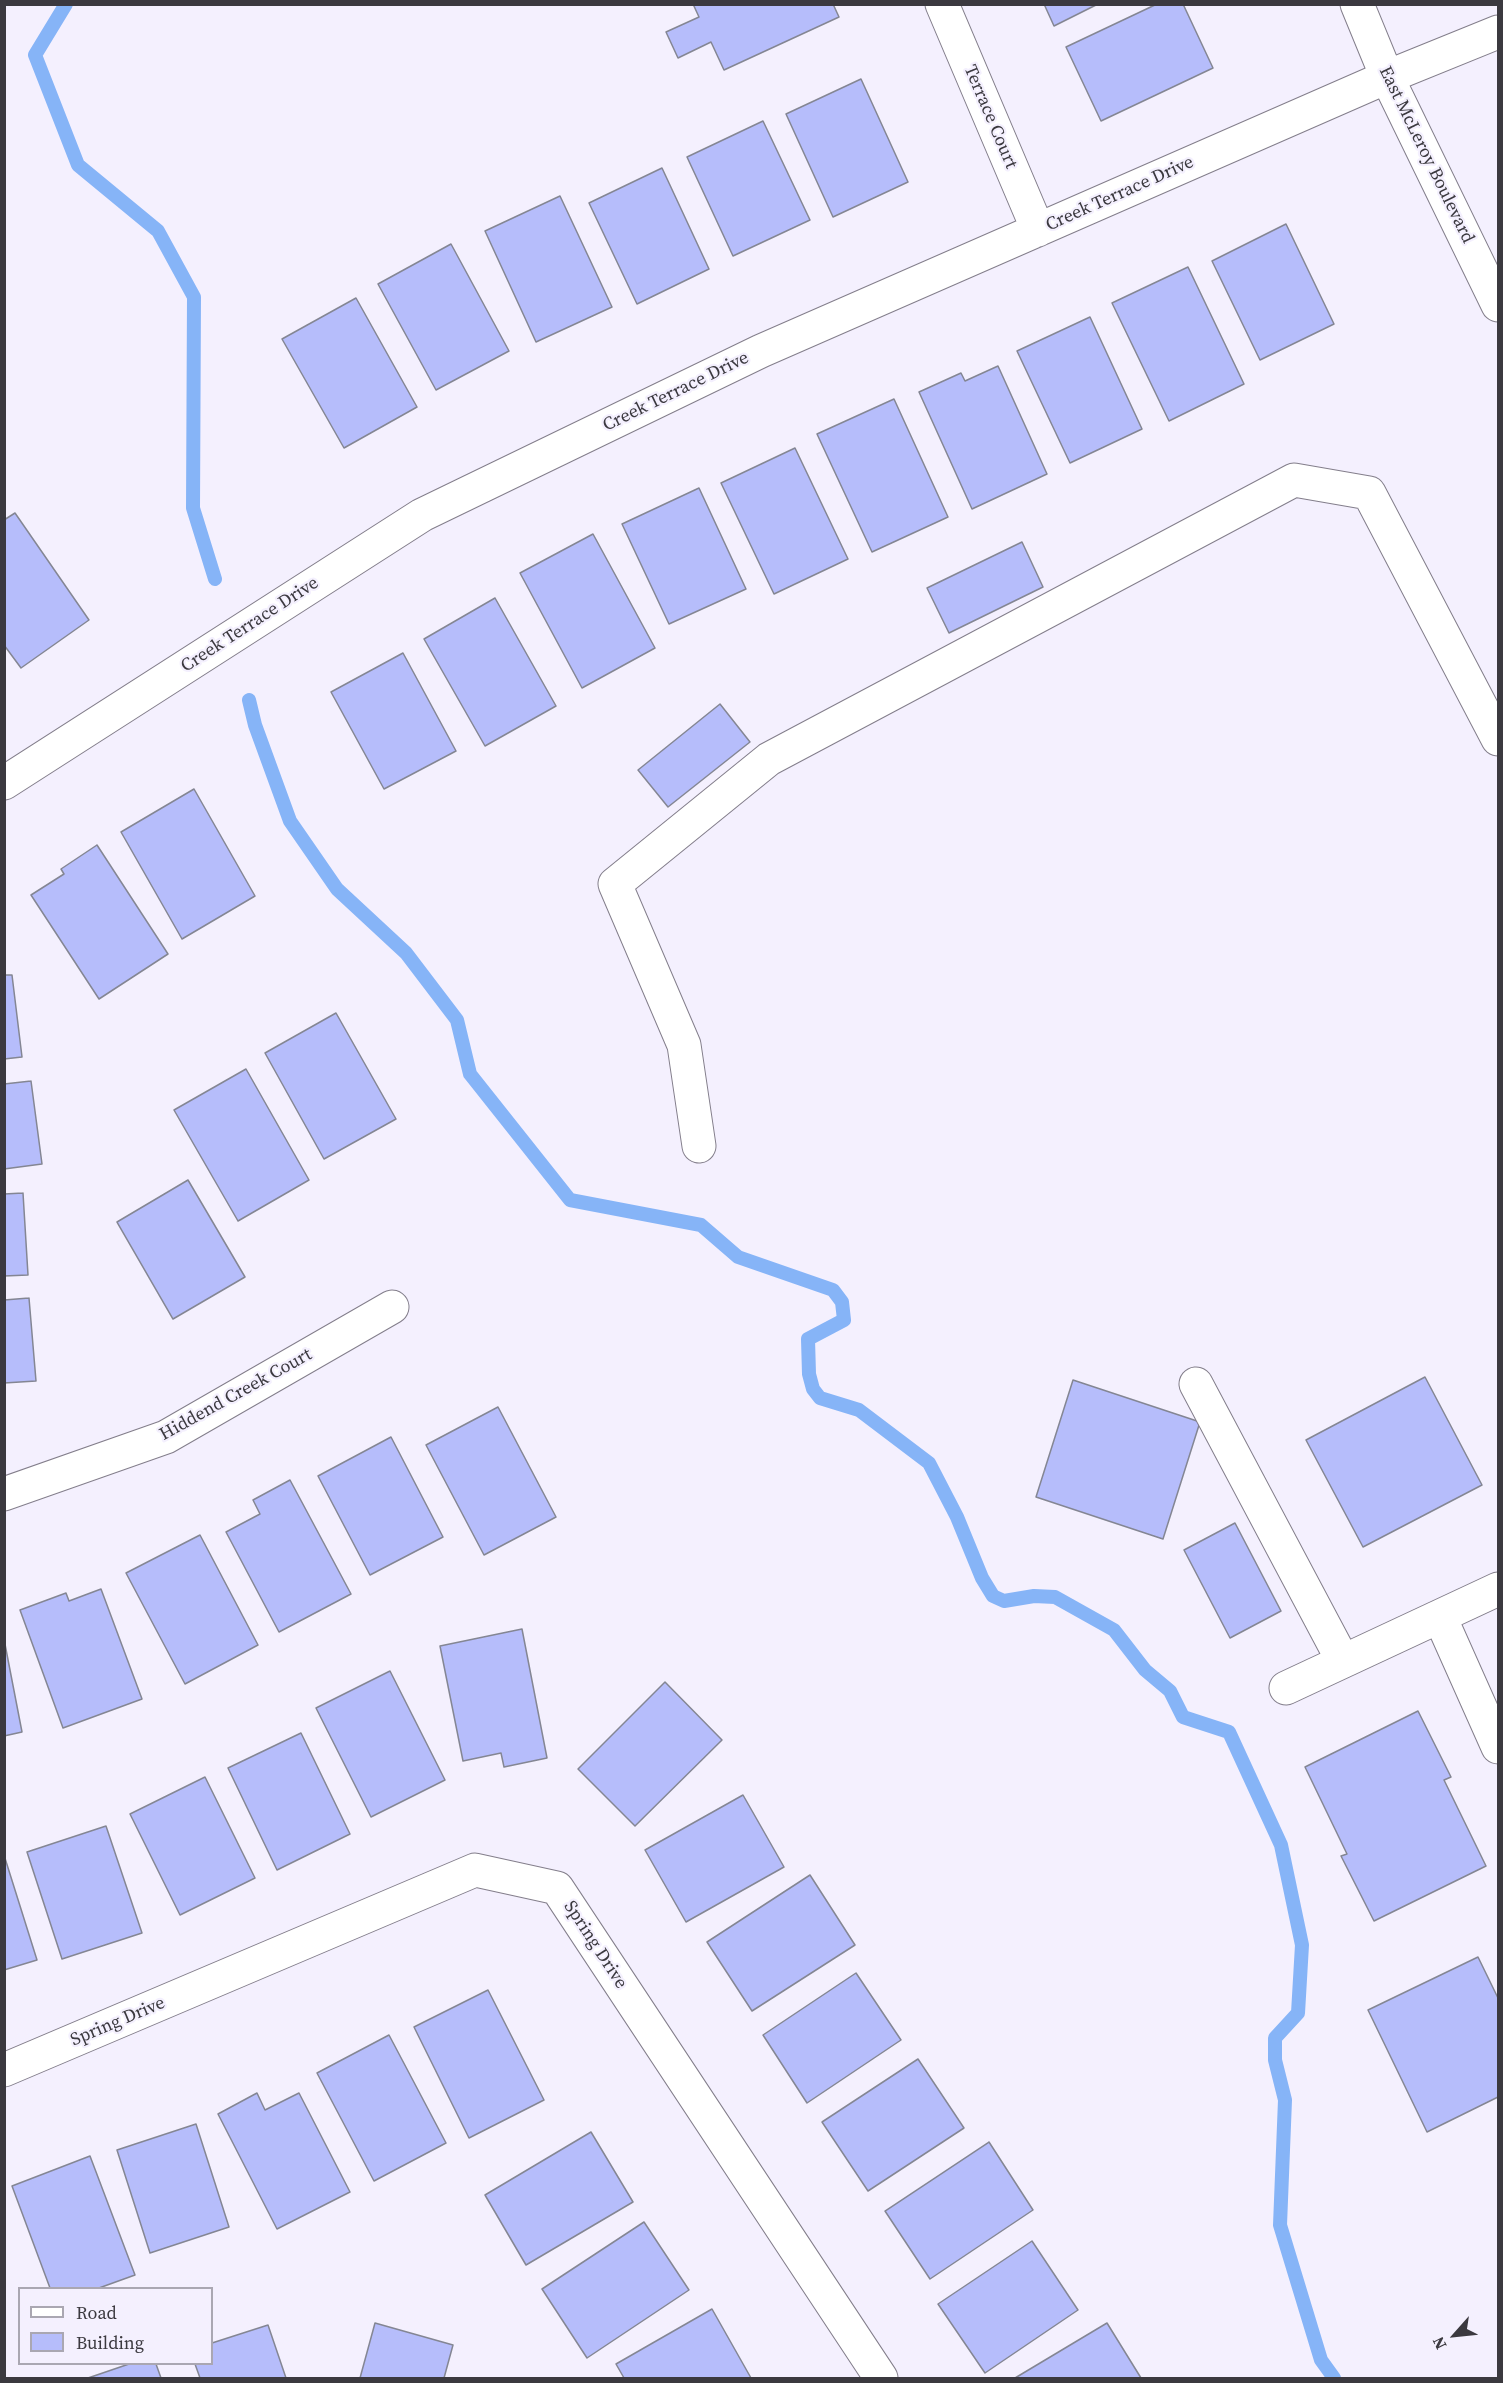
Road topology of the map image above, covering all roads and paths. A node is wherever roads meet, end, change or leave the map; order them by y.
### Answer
1 (942, 4) edge
2 (1357, 4) edge
3 (1498, 32) edge
4 (1387, 77) junction
5 (1038, 230) junction
6 (1495, 289) edge
7 (1498, 739) edge
8 (4, 783) edge
9 (699, 1146) dead end
10 (392, 1307) dead end
11 (1196, 1384) dead end
12 (4, 1494) edge
13 (1498, 1589) edge
14 (1440, 1617) junction
15 (1343, 1662) junction
16 (1286, 1688) dead end
17 (1498, 1747) edge
18 (4, 2070) edge
19 (881, 2379) edge

1 - 5 street, Terrace Court
2 - 4 street, East McLeroy Boulevard
3 - 4 street, Creek Terrace Drive
4 - 5 street, Creek Terrace Drive
4 - 6 street, East McLeroy Boulevard
5 - 8 street, Creek Terrace Drive
7 - 9 street
10 - 12 street, Hiddend Creek Court
11 - 15 street
13 - 14 street
14 - 15 street
14 - 17 street
15 - 16 street
18 - 19 street, Spring Drive

